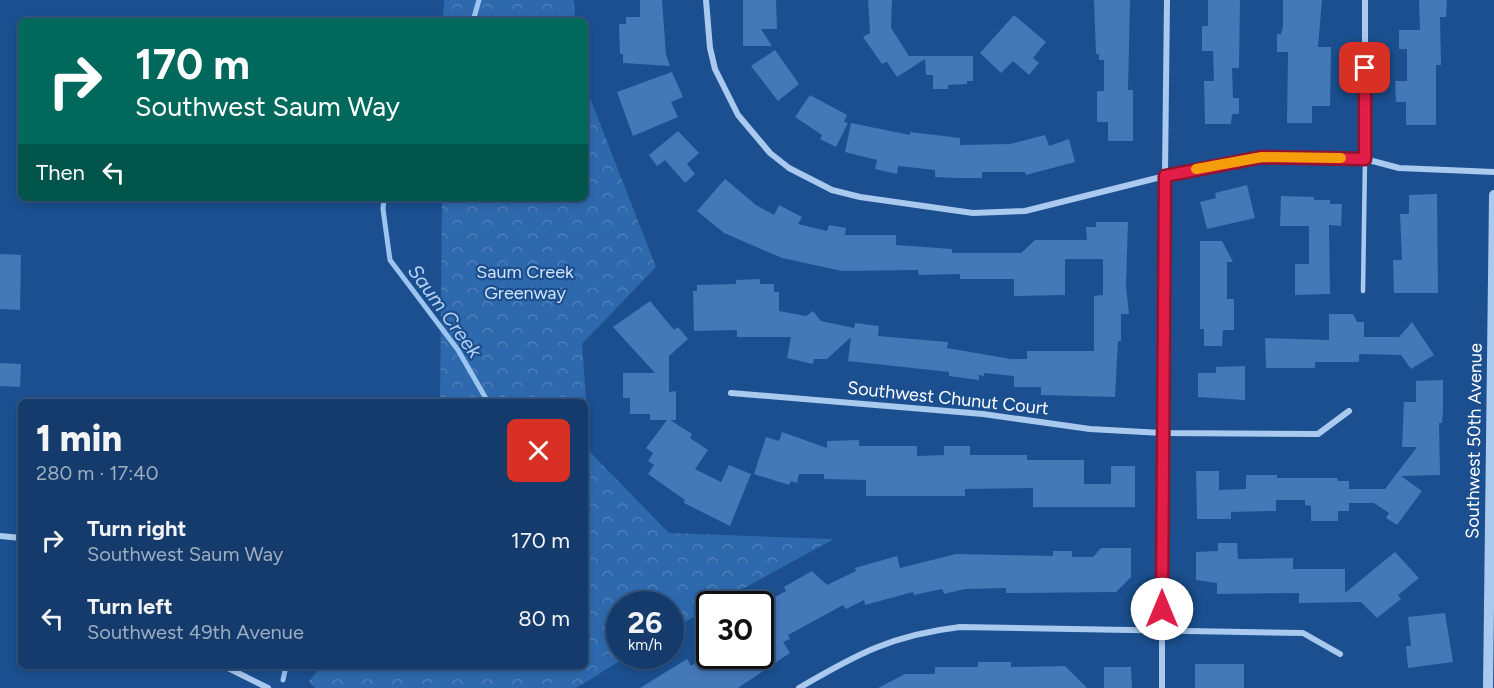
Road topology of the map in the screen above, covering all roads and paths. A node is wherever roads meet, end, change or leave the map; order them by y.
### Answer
1 (706, 0) edge
2 (1167, 0) edge
3 (1365, 0) edge
4 (1365, 159) junction
5 (1494, 172) edge
6 (1165, 176) junction
7 (1494, 195) edge
8 (1363, 291) dead end
9 (731, 393) dead end
10 (1349, 411) dead end
11 (1162, 433) junction
12 (1492, 463) edge
13 (0, 536) edge
14 (18, 538) edge
15 (1163, 631) junction
16 (1340, 654) dead end
17 (230, 669) edge
18 (268, 688) edge
19 (799, 688) edge
20 (1162, 688) edge
21 (1488, 688) edge

1 - 6 street
2 - 6 street
3 - 4 street
4 - 5 street
4 - 6 street
4 - 8 lane
6 - 11 street
7 - 12 street, Southwest 50th Avenue
9 - 11 street, Southwest Chunut Court
10 - 11 street, Southwest Chunut Court
11 - 15 street
12 - 21 street, Southwest 50th Avenue
13 - 14 street
15 - 16 street
15 - 19 street
15 - 20 street
17 - 18 street

